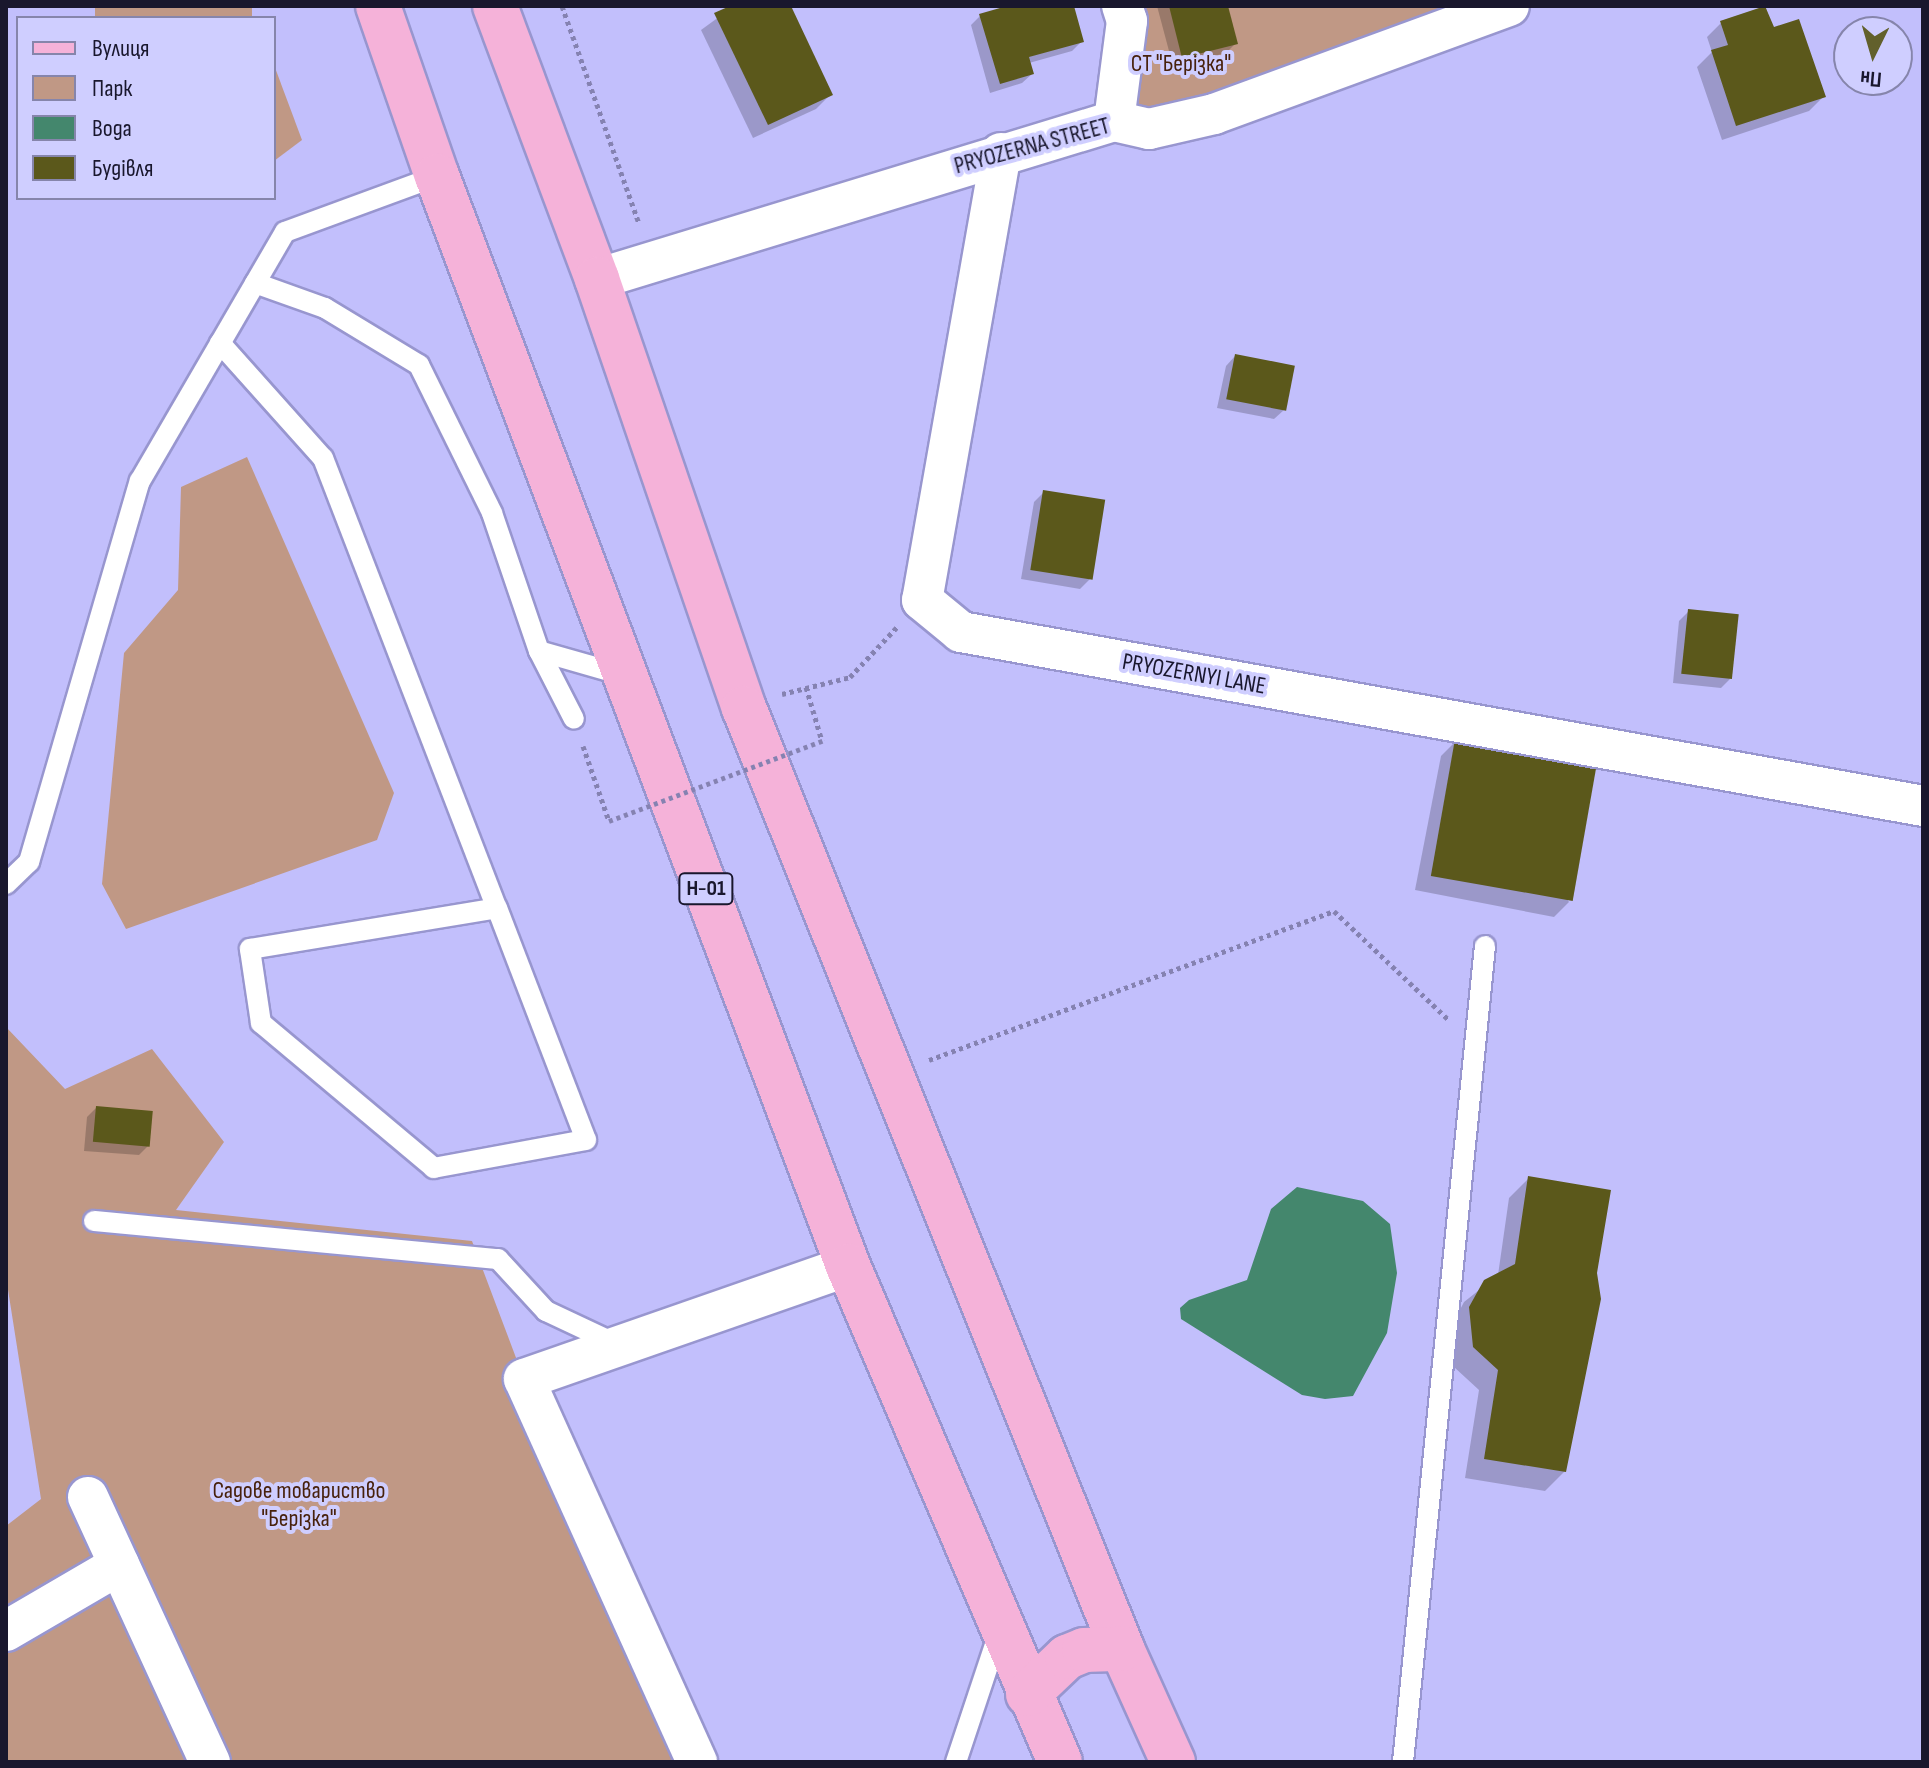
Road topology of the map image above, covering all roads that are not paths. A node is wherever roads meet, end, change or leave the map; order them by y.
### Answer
1 (378, 6) edge
2 (495, 6) edge
3 (1122, 6) edge
4 (1509, 6) edge
5 (1114, 121) junction
6 (1001, 153) junction
7 (437, 176) junction
8 (597, 279) junction
9 (255, 283) junction
10 (220, 343) junction
11 (539, 651) junction
12 (626, 675) junction
13 (574, 719) road end
14 (1923, 806) edge
15 (6, 884) edge
16 (497, 908) junction
17 (1485, 946) dead end
18 (94, 1221) dead end
19 (848, 1266) junction
20 (620, 1346) junction
21 (88, 1497) dead end
22 (119, 1565) junction
23 (1001, 1628) junction
24 (6, 1631) edge
25 (1122, 1649) junction
26 (1028, 1694) junction
27 (961, 1758) edge
28 (210, 1762) edge
29 (697, 1762) edge
30 (1060, 1762) edge
31 (1173, 1762) edge
32 (1403, 1762) edge

1 - 7 main road, Н-01
2 - 8 main road
3 - 5 street
4 - 5 street, PRYOZERNA STREET
5 - 6 street, PRYOZERNA STREET
6 - 8 street, PRYOZERNA STREET
6 - 14 street, PRYOZERNYI LANE
7 - 9 lane
7 - 12 main road, Н-01
8 - 25 main road
9 - 10 lane
9 - 11 lane
10 - 15 lane
10 - 16 lane
11 - 12 lane
11 - 13 lane
12 - 19 main road, Н-01
16 - 16 lane
17 - 32 lane
18 - 20 lane
19 - 20 street
19 - 23 main road, Н-01
20 - 29 street
21 - 22 street
22 - 24 street
22 - 28 street
23 - 26 main road, Н-01
23 - 27 lane
25 - 26 main road
25 - 31 main road
26 - 30 main road, Н-01

